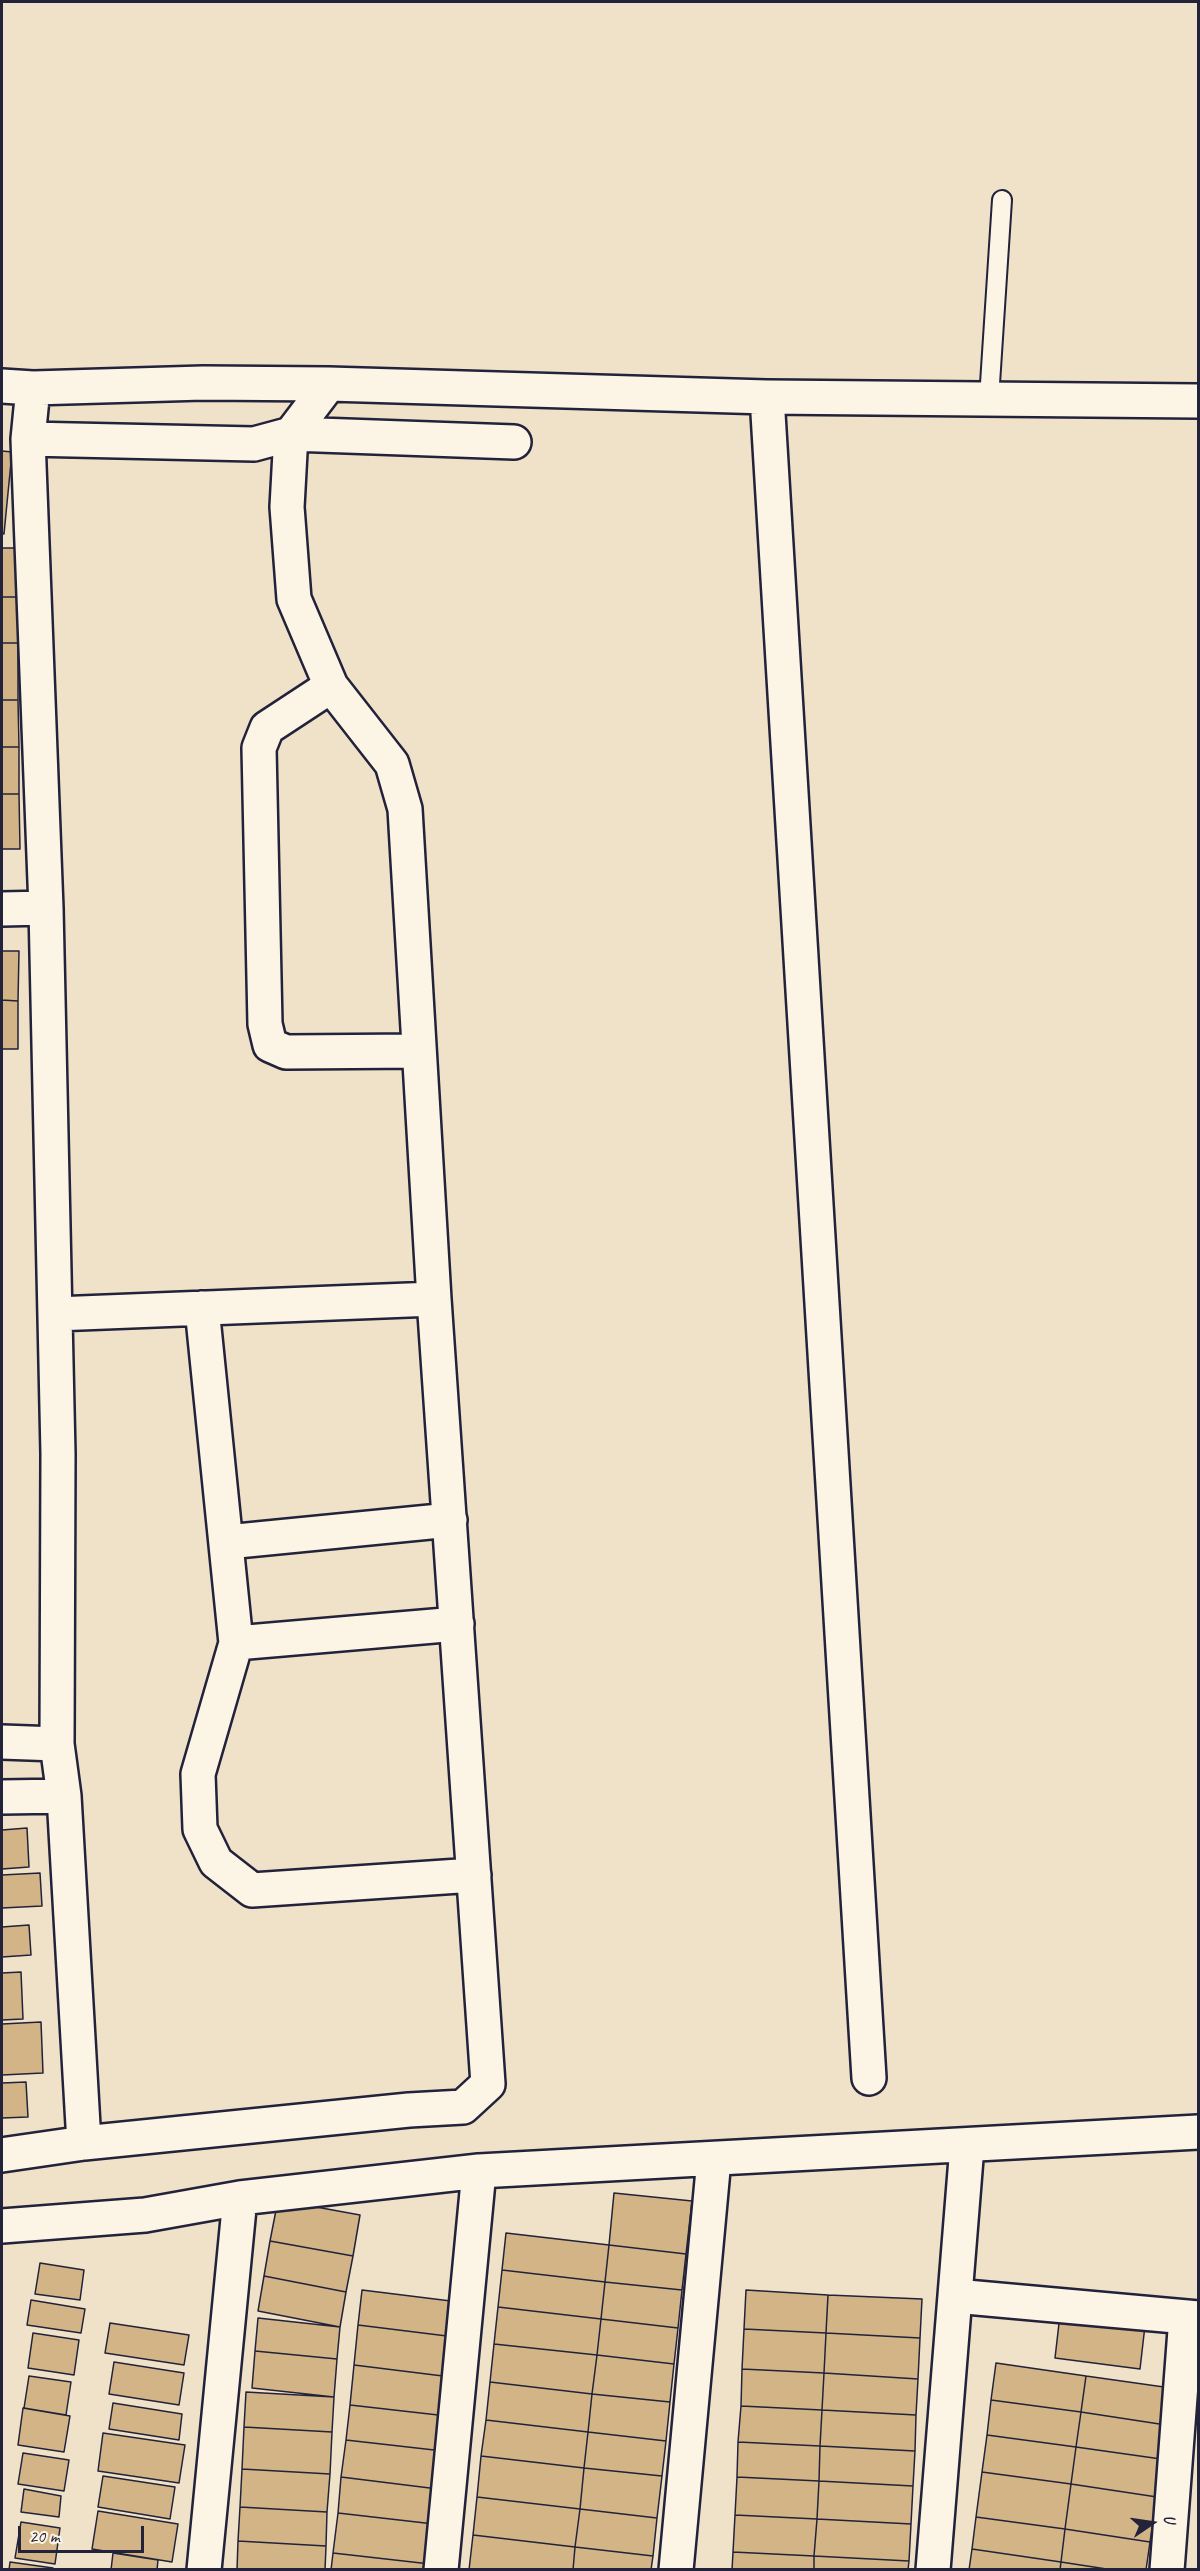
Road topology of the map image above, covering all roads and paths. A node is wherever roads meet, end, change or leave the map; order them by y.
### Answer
1 (1002, 200) dead end
2 (329, 384) junction
3 (16, 390) edge
4 (767, 397) junction
5 (989, 399) junction
6 (1198, 401) edge
7 (291, 434) junction
8 (28, 439) junction
9 (513, 442) dead end
10 (331, 686) junction
11 (46, 908) junction
12 (2, 909) edge
13 (419, 1052) junction
14 (434, 1299) junction
15 (202, 1308) junction
16 (55, 1314) junction
17 (450, 1520) junction
18 (227, 1542) junction
19 (456, 1624) junction
20 (236, 1643) junction
21 (2, 1742) edge
22 (57, 1744) junction
23 (64, 1796) junction
24 (2, 1797) edge
25 (474, 1875) junction
26 (868, 2078) dead end
27 (1198, 2132) edge
28 (84, 2143) junction
29 (967, 2146) junction
30 (2, 2155) edge
31 (714, 2159) junction
32 (479, 2171) junction
33 (240, 2198) junction
34 (2, 2226) edge
35 (955, 2296) junction
36 (1192, 2317) edge
37 (204, 2570) edge
38 (441, 2570) edge
39 (676, 2570) edge
40 (933, 2570) edge
41 (1167, 2570) edge

1 - 5 lane
2 - 3 street
2 - 4 street
2 - 7 street
3 - 8 street
4 - 5 street
4 - 26 street
5 - 6 street
7 - 8 street
7 - 9 street
7 - 10 street
8 - 11 street
10 - 13 street
10 - 13 street
11 - 12 street
11 - 16 street
13 - 14 street
14 - 15 street
14 - 17 street
15 - 16 street
15 - 18 street
16 - 22 street
17 - 18 street
17 - 19 street
18 - 20 street
19 - 20 street
19 - 25 street
20 - 25 street
21 - 22 street
22 - 23 street
23 - 24 street
23 - 28 street
25 - 28 street
27 - 29 street
28 - 30 street
29 - 31 street
29 - 35 street
31 - 32 street
31 - 39 street
32 - 33 street
32 - 38 street
33 - 34 street
33 - 37 street
35 - 36 street
35 - 40 street
36 - 41 street

